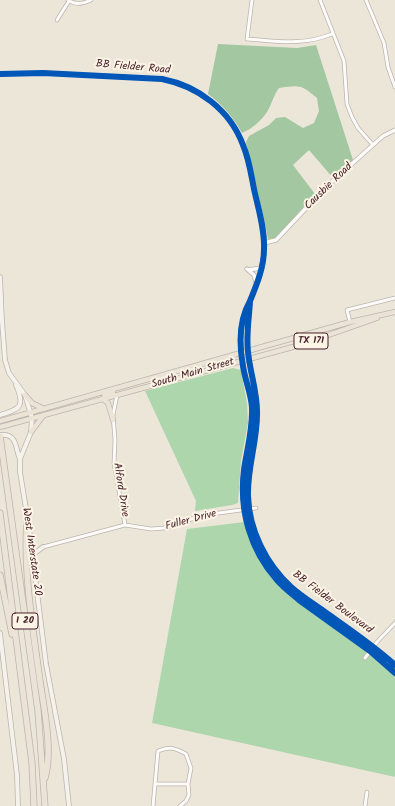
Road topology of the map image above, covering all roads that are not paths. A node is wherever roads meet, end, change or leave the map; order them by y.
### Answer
1 (91, 0) edge
2 (252, 0) edge
3 (320, 0) edge
4 (366, 0) edge
5 (68, 1) edge
6 (57, 20) dead end
7 (332, 34) junction
8 (0, 74) edge
9 (395, 87) edge
10 (395, 130) edge
11 (373, 145) junction
12 (264, 243) junction
13 (261, 268) junction
14 (0, 277) edge
15 (256, 286) junction
16 (395, 298) edge
17 (250, 301) junction
18 (395, 312) edge
19 (385, 315) junction
20 (350, 322) junction
21 (248, 352) junction
22 (241, 354) junction
23 (248, 358) junction
24 (242, 360) junction
25 (14, 382) junction
26 (128, 385) junction
27 (113, 389) junction
28 (25, 395) junction
29 (117, 395) junction
30 (103, 399) junction
31 (44, 409) junction
32 (31, 412) junction
33 (0, 415) edge
34 (43, 416) junction
35 (32, 418) junction
36 (113, 420) junction
37 (0, 421) edge
38 (0, 427) edge
39 (31, 432) junction
40 (0, 436) edge
41 (20, 459) junction
42 (256, 508) dead end
43 (243, 509) junction
44 (249, 509) junction
45 (0, 513) edge
46 (27, 520) junction
47 (125, 525) junction
48 (31, 543) junction
49 (43, 547) junction
50 (33, 558) junction
51 (0, 575) edge
52 (395, 623) edge
53 (0, 634) edge
54 (374, 646) junction
55 (370, 651) junction
56 (365, 658) dead end
57 (19, 662) junction
58 (395, 665) edge
59 (395, 673) edge
60 (44, 782) junction
61 (156, 784) junction
62 (188, 784) junction
63 (367, 792) dead end
64 (18, 806) edge
65 (34, 806) edge
66 (45, 806) edge
67 (69, 806) edge
68 (153, 806) edge
69 (180, 806) edge
70 (365, 806) edge

1 - 5 street
2 - 7 street
3 - 7 street
4 - 9 street
5 - 6 street
7 - 11 street
8 - 12 street, BB Fielder Road
10 - 11 street, Causbie Road
11 - 12 street, Causbie Road
12 - 13 street, BB Fielder Road
13 - 15 street, BB Fielder Road
13 - 15 street
14 - 25 main road
15 - 17 street, BB Fielder Road
16 - 20 street
17 - 21 street, BB Fielder Boulevard
17 - 22 street, BB Fielder Boulevard
18 - 19 main road, South Main Street / TX 171
19 - 20 main road, South Main Street / TX 171
19 - 23 main road, South Main Street / TX 171
20 - 21 main road, South Main Street / TX 171
21 - 22 main road, South Main Street / TX 171
21 - 23 street, BB Fielder Boulevard
22 - 24 street, BB Fielder Boulevard
22 - 26 main road, South Main Street / TX 171
23 - 24 main road, South Main Street / TX 171
23 - 44 street, BB Fielder Boulevard
24 - 29 main road, South Main Street / TX 171
24 - 43 street, BB Fielder Boulevard
25 - 28 main road
25 - 33 main road
26 - 27 main road, South Main Street / TX 171
26 - 29 main road
27 - 30 main road
27 - 31 main road, South Main Street / TX 171
28 - 31 main road
28 - 32 main road, West Interstate 20
29 - 30 main road, South Main Street / TX 171
29 - 36 street, Alford Drive
30 - 34 main road, South Main Street / TX 171
30 - 36 main road
31 - 32 main road, South Main Street / TX 171
32 - 35 main road, West Interstate 20
32 - 37 main road, South Main Street / TX 171
34 - 35 main road, South Main Street / TX 171
34 - 39 main road
35 - 38 main road, South Main Street / TX 171
35 - 39 main road, West Interstate 20
36 - 47 street, Alford Drive
39 - 41 main road, West Interstate 20
40 - 41 main road
40 - 60 highway, I 20
41 - 46 main road, West Interstate 20
42 - 44 street, Fuller Drive
43 - 44 street, Fuller Drive
43 - 47 street, Fuller Drive
43 - 55 street, BB Fielder Boulevard
44 - 54 street, BB Fielder Boulevard
45 - 57 highway, I 20
46 - 48 main road, West Interstate 20
46 - 60 highway
47 - 49 street, Alford Drive
48 - 49 main road
48 - 50 main road, West Interstate 20
49 - 50 main road
50 - 67 main road, West Interstate 20
51 - 57 highway
52 - 54 street
53 - 64 main road
54 - 55 street
54 - 58 street, BB Fielder Boulevard
55 - 56 street
55 - 59 street, BB Fielder Boulevard
57 - 65 highway, I 20
60 - 66 highway, I 20
61 - 62 street
61 - 62 street
61 - 68 street
62 - 69 street
63 - 70 street

